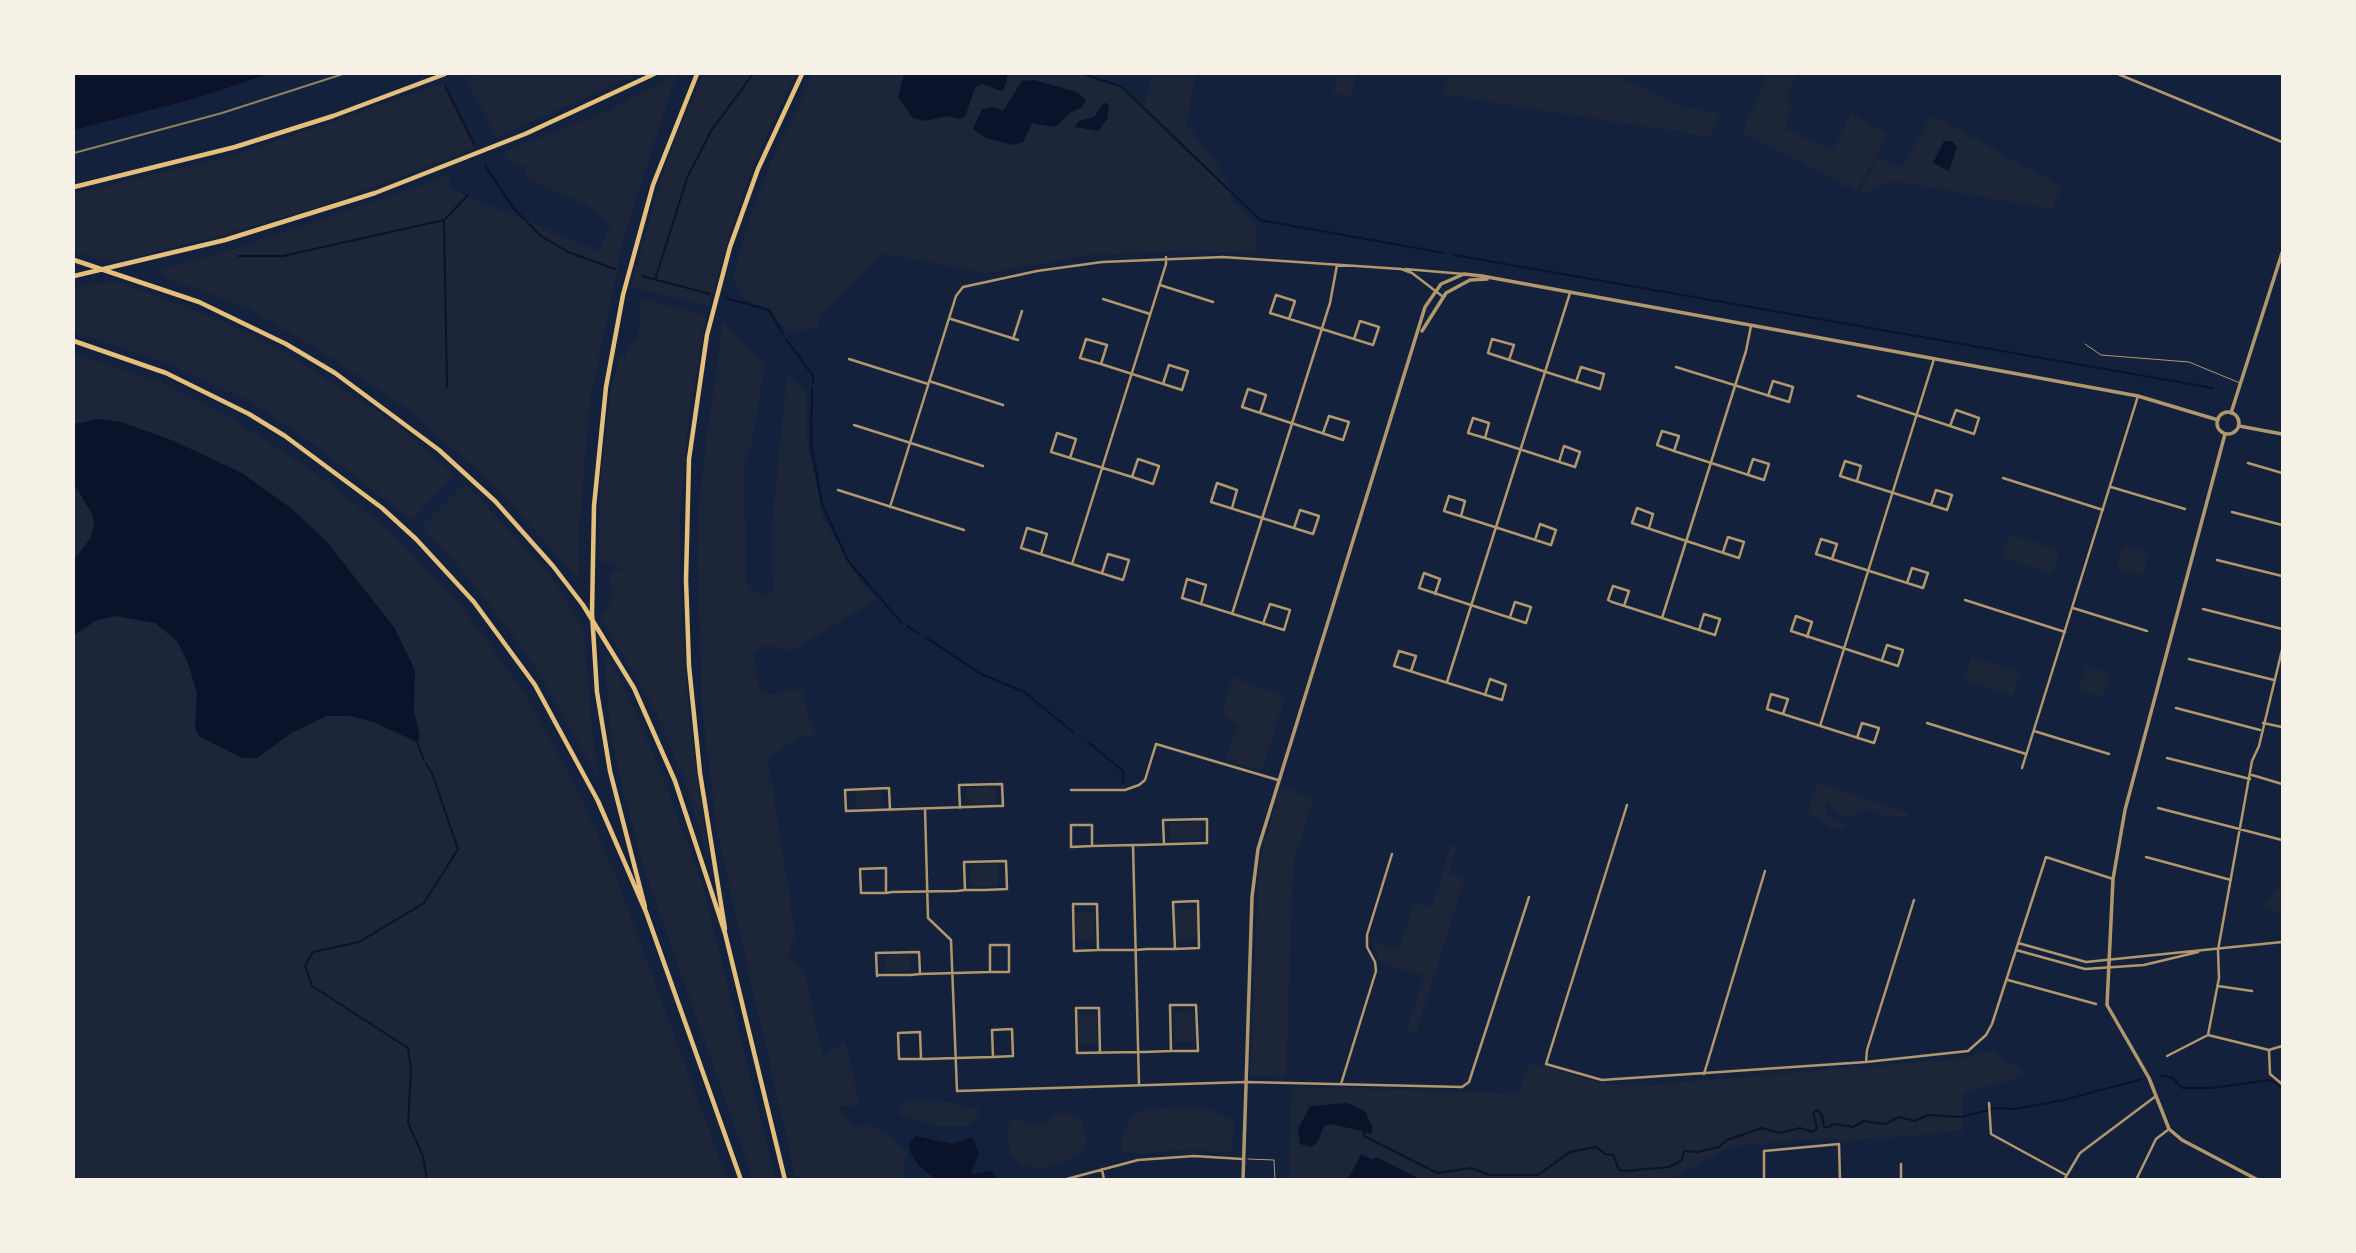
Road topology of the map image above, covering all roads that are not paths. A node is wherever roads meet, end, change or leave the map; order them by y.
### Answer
1 (445, 74) edge
2 (654, 74) edge
3 (697, 74) edge
4 (802, 74) edge
5 (2118, 74) edge
6 (2283, 142) edge
7 (74, 187) edge
8 (2283, 253) edge
9 (1166, 257) junction
10 (74, 260) edge
11 (1338, 264) junction
12 (1401, 269) junction
13 (1464, 274) junction
14 (74, 276) edge
15 (1496, 280) junction
16 (1160, 285) junction
17 (1434, 290) junction
18 (1570, 293) junction
19 (1442, 296) junction
20 (1103, 299) dead end
21 (1213, 302) dead end
22 (1022, 311) dead end
23 (1151, 314) junction
24 (949, 318) junction
25 (1289, 319) junction
26 (1751, 326) junction
27 (1322, 329) junction
28 (1354, 339) junction
29 (1417, 339) junction
30 (74, 341) edge
31 (2085, 344) dead end
32 (849, 359) dead end
33 (1934, 359) junction
34 (1509, 360) junction
35 (1101, 364) junction
36 (1676, 367) dead end
37 (1546, 372) junction
38 (1132, 374) junction
39 (1576, 382) junction
40 (929, 383) junction
41 (1163, 384) junction
42 (2242, 384) junction
43 (1735, 386) junction
44 (1768, 396) junction
45 (1858, 396) dead end
46 (2138, 396) junction
47 (1003, 404) dead end
48 (1260, 413) junction
49 (2231, 413) junction
50 (1918, 416) junction
51 (2218, 420) junction
52 (1292, 423) junction
53 (854, 425) dead end
54 (1950, 426) junction
55 (2239, 426) junction
56 (1323, 433) junction
57 (2225, 434) junction
58 (2283, 435) edge
59 (1485, 438) junction
60 (910, 442) junction
61 (1522, 450) junction
62 (1674, 451) junction
63 (1070, 458) junction
64 (1559, 462) junction
65 (1711, 463) junction
66 (2248, 463) dead end
67 (983, 466) dead end
68 (1102, 468) junction
69 (2283, 473) edge
70 (1748, 474) junction
71 (1132, 477) junction
72 (2003, 478) dead end
73 (1857, 481) junction
74 (2110, 486) junction
75 (838, 490) dead end
76 (1894, 493) junction
77 (1931, 505) junction
78 (890, 507) junction
79 (1232, 508) junction
80 (2185, 509) dead end
81 (2103, 510) junction
82 (2232, 512) dead end
83 (1461, 516) junction
84 (1263, 518) junction
85 (2283, 525) edge
86 (1497, 527) junction
87 (1294, 528) junction
88 (1649, 528) junction
89 (964, 530) dead end
90 (1535, 540) junction
91 (1686, 540) junction
92 (1723, 552) junction
93 (1041, 554) junction
94 (1832, 559) junction
95 (2217, 560) dead end
96 (1072, 564) junction
97 (1869, 571) junction
98 (1102, 573) junction
99 (2283, 576) edge
100 (1907, 583) junction
101 (1436, 594) junction
102 (1965, 600) dead end
103 (1201, 604) junction
104 (1471, 605) junction
105 (1624, 606) junction
106 (2072, 608) junction
107 (2203, 609) dead end
108 (1232, 614) junction
109 (1510, 617) junction
110 (1662, 618) junction
111 (1263, 624) junction
112 (2283, 629) edge
113 (1699, 630) junction
114 (2147, 631) dead end
115 (2064, 632) junction
116 (1807, 637) junction
117 (1845, 649) junction
118 (2283, 650) edge
119 (2189, 659) dead end
120 (1882, 660) junction
121 (1411, 671) junction
122 (2277, 671) junction
123 (2283, 672) edge
124 (2274, 680) junction
125 (1447, 682) junction
126 (1485, 695) junction
127 (2176, 708) dead end
128 (1783, 714) junction
129 (1927, 723) dead end
130 (2263, 723) junction
131 (1820, 726) junction
132 (2283, 727) edge
133 (2262, 730) junction
134 (2034, 731) junction
135 (1857, 738) junction
136 (2026, 754) junction
137 (2109, 754) dead end
138 (2167, 758) dead end
139 (2022, 768) dead end
140 (2250, 777) junction
141 (1278, 780) junction
142 (2283, 783) edge
143 (1071, 790) dead end
144 (1626, 805) dead end
145 (960, 807) junction
146 (2158, 808) dead end
147 (925, 809) junction
148 (890, 810) junction
149 (2241, 829) junction
150 (2282, 840) edge
151 (1164, 844) junction
152 (1133, 845) junction
153 (1092, 846) junction
154 (1392, 854) dead end
155 (2146, 857) dead end
156 (1765, 871) dead end
157 (2113, 879) junction
158 (2231, 880) junction
159 (965, 890) junction
160 (928, 891) junction
161 (886, 893) junction
162 (1529, 897) dead end
163 (1914, 900) dead end
164 (646, 912) junction
165 (725, 933) junction
166 (2283, 942) edge
167 (2018, 943) junction
168 (1175, 948) junction
169 (1098, 950) junction
170 (1136, 950) junction
171 (2016, 950) junction
172 (2218, 950) junction
173 (2200, 951) junction
174 (2108, 962) junction
175 (2108, 968) junction
176 (990, 972) junction
177 (954, 973) junction
178 (920, 974) junction
179 (2007, 980) junction
180 (2218, 986) junction
181 (2252, 991) dead end
182 (2096, 1004) dead end
183 (2208, 1035) junction
184 (2283, 1046) edge
185 (1171, 1051) junction
186 (2269, 1051) junction
187 (1138, 1052) junction
188 (1101, 1053) junction
189 (2167, 1056) dead end
190 (993, 1057) junction
191 (956, 1058) junction
192 (920, 1059) junction
193 (1866, 1062) junction
194 (1704, 1074) junction
195 (1246, 1082) junction
196 (1341, 1084) junction
197 (2283, 1084) edge
198 (1139, 1085) junction
199 (2156, 1096) junction
200 (1990, 1107) dead end
201 (2169, 1129) junction
202 (1244, 1159) junction
203 (1901, 1164) dead end
204 (1102, 1167) junction
205 (2065, 1177) edge
206 (741, 1180) edge
207 (785, 1180) edge
208 (1063, 1180) edge
209 (1104, 1180) edge
210 (1243, 1180) edge
211 (1275, 1180) edge
212 (1765, 1180) edge
213 (1840, 1180) edge
214 (1901, 1180) edge
215 (2136, 1180) edge
216 (2258, 1180) edge

1 - 7 highway
2 - 14 highway
3 - 164 highway
4 - 165 highway
5 - 6 street
8 - 42 street
9 - 11 street
9 - 16 street
9 - 24 street
10 - 165 highway
11 - 12 street
11 - 27 street
12 - 13 street
12 - 17 street
13 - 15 street
13 - 17 street
15 - 18 street
15 - 19 street
16 - 21 street
16 - 23 street
17 - 19 street
17 - 29 street
18 - 26 street
18 - 37 street
19 - 29 street
20 - 23 street
22 - 24 street
23 - 38 street
24 - 40 street
25 - 25 street
25 - 27 street
26 - 33 street
26 - 43 street
27 - 28 street
27 - 52 street
28 - 28 street
29 - 141 street
30 - 164 highway
31 - 42 lane
32 - 40 street
33 - 46 street
33 - 50 street
34 - 34 street
34 - 37 street
35 - 35 street
35 - 38 street
36 - 43 street
37 - 39 street
37 - 61 street
38 - 41 street
38 - 68 street
39 - 39 street
40 - 47 street
40 - 60 street
41 - 41 street
42 - 49 street
43 - 44 street
43 - 65 street
44 - 44 street
45 - 50 street
46 - 51 street
46 - 74 street
48 - 48 street
48 - 52 street
49 - 51 street
49 - 55 street
50 - 54 street
50 - 76 street
51 - 57 street
52 - 56 street
52 - 84 street
53 - 60 street
54 - 54 street
55 - 57 street
55 - 58 street
56 - 56 street
57 - 157 street
59 - 59 street
59 - 61 street
60 - 67 street
60 - 78 street
61 - 64 street
61 - 86 street
62 - 62 street
62 - 65 street
63 - 63 street
63 - 68 street
64 - 64 street
65 - 70 street
65 - 91 street
66 - 69 street
68 - 71 street
68 - 96 street
70 - 70 street
71 - 71 street
72 - 81 street
73 - 73 street
73 - 76 street
74 - 80 street
74 - 81 street
75 - 78 street
76 - 77 street
76 - 97 street
77 - 77 street
78 - 89 street
79 - 79 street
79 - 84 street
81 - 106 street
82 - 85 street
83 - 83 street
83 - 86 street
84 - 87 street
84 - 108 street
86 - 90 street
86 - 104 street
87 - 87 street
88 - 88 street
88 - 91 street
90 - 90 street
91 - 92 street
91 - 110 street
92 - 92 street
93 - 93 street
93 - 96 street
94 - 94 street
94 - 97 street
95 - 99 street
96 - 98 street
97 - 100 street
97 - 117 street
98 - 98 street
100 - 100 street
101 - 101 street
101 - 104 street
102 - 115 street
103 - 103 street
103 - 108 street
104 - 109 street
104 - 125 street
105 - 105 street
105 - 110 street
106 - 114 street
106 - 115 street
107 - 112 street
108 - 111 street
109 - 109 street
110 - 113 street
111 - 111 street
113 - 113 street
115 - 134 street
116 - 116 street
116 - 117 street
117 - 120 street
117 - 131 street
118 - 122 street
119 - 124 street
120 - 120 street
121 - 121 street
121 - 125 street
122 - 123 street
122 - 124 street
124 - 130 street
125 - 126 street
126 - 126 street
127 - 133 street
128 - 128 street
128 - 131 street
129 - 136 street
130 - 132 street
130 - 133 street
131 - 135 street
133 - 140 street
134 - 136 street
134 - 137 street
135 - 135 street
136 - 139 street
138 - 140 street
140 - 142 street
140 - 149 street
141 - 143 street
141 - 195 street
144 - 194 street
145 - 145 street
145 - 147 street
146 - 149 street
147 - 148 street
147 - 160 street
148 - 148 street
149 - 150 street
149 - 158 street
151 - 151 street
151 - 152 street
152 - 153 street
152 - 170 street
153 - 153 street
154 - 196 street
155 - 158 street
156 - 194 street
157 - 167 street
157 - 174 street
158 - 172 street
159 - 159 street
159 - 160 street
160 - 161 street
160 - 177 street
161 - 161 street
162 - 196 street
163 - 193 street
164 - 206 highway
165 - 207 highway
166 - 172 street
167 - 171 street
167 - 174 street
168 - 168 street
168 - 170 street
169 - 169 street
169 - 170 street
170 - 187 street
171 - 175 street
171 - 179 street
172 - 173 street
172 - 180 street
173 - 174 street
173 - 175 street
174 - 175 street
175 - 199 street
176 - 176 street
176 - 177 street
177 - 178 street
177 - 191 street
178 - 178 street
179 - 182 street
179 - 193 street
180 - 181 street
180 - 183 street
183 - 186 street
183 - 189 street
184 - 186 street
185 - 185 street
185 - 187 street
186 - 197 street
187 - 188 street
187 - 198 street
188 - 188 street
190 - 190 street
190 - 191 street
191 - 192 street
191 - 198 street
192 - 192 street
193 - 194 street
195 - 196 street
195 - 198 street
195 - 202 street
199 - 201 street
199 - 205 street
200 - 205 street
201 - 215 street
201 - 216 street
202 - 204 street
202 - 210 street
202 - 211 lane
203 - 214 street
204 - 208 street
204 - 209 street
212 - 213 street

